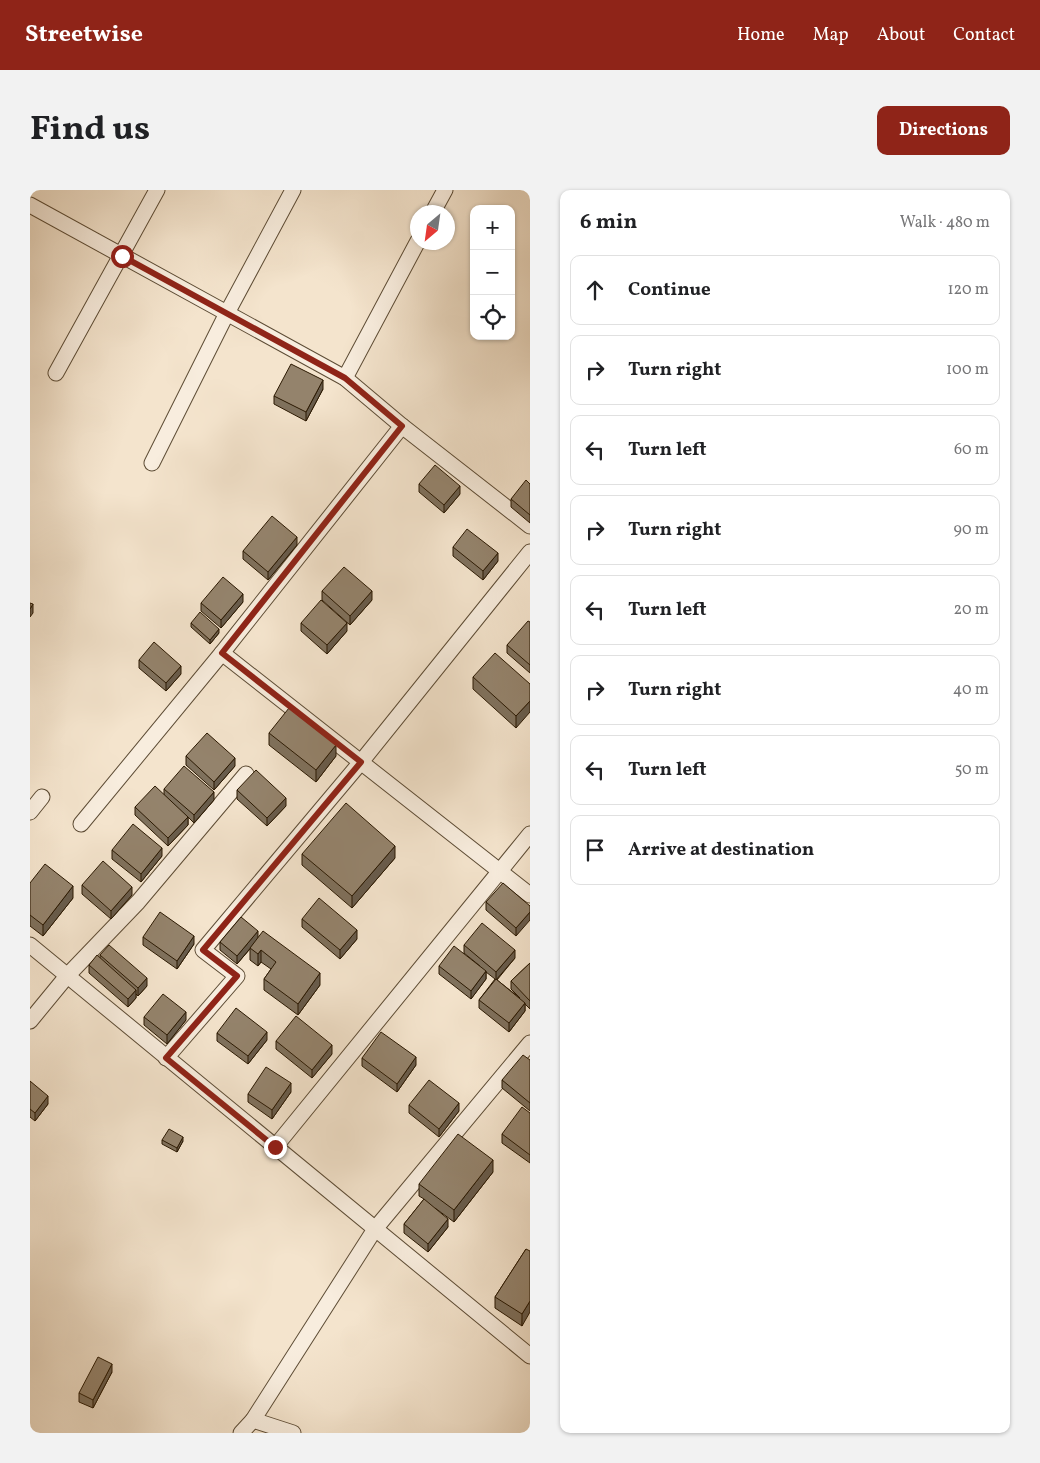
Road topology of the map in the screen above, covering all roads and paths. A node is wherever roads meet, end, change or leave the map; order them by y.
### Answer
1 (158, 190) edge
2 (293, 190) edge
3 (445, 190) edge
4 (30, 205) edge
5 (437, 205) edge
6 (413, 250) edge
7 (122, 256) junction
8 (226, 313) junction
9 (56, 373) dead end
10 (345, 378) junction
11 (402, 426) junction
12 (152, 463) dead end
13 (530, 526) edge
14 (530, 552) edge
15 (222, 653) junction
16 (361, 762) junction
17 (246, 774) dead end
18 (42, 797) dead end
19 (30, 812) edge
20 (81, 824) dead end
21 (530, 834) edge
22 (500, 871) junction
23 (530, 895) edge
24 (30, 945) edge
25 (66, 976) junction
26 (30, 1022) edge
27 (530, 1043) edge
28 (166, 1058) junction
29 (275, 1147) junction
30 (375, 1229) junction
31 (530, 1356) edge
32 (254, 1420) junction
33 (241, 1433) edge
34 (293, 1433) edge

1 - 7 street
2 - 8 street
3 - 5 street
4 - 7 street
6 - 10 street
7 - 8 street
7 - 9 street
8 - 10 street
8 - 12 street
10 - 11 street
11 - 13 street
11 - 15 street
14 - 16 street
15 - 16 street
15 - 20 street
16 - 22 street
16 - 28 street
17 - 25 street
18 - 19 street
21 - 22 street
22 - 23 street
22 - 29 street
24 - 25 street
25 - 26 street
25 - 28 street
27 - 30 street
28 - 29 street
29 - 30 street
30 - 31 street
30 - 32 street
32 - 33 street
32 - 34 street

